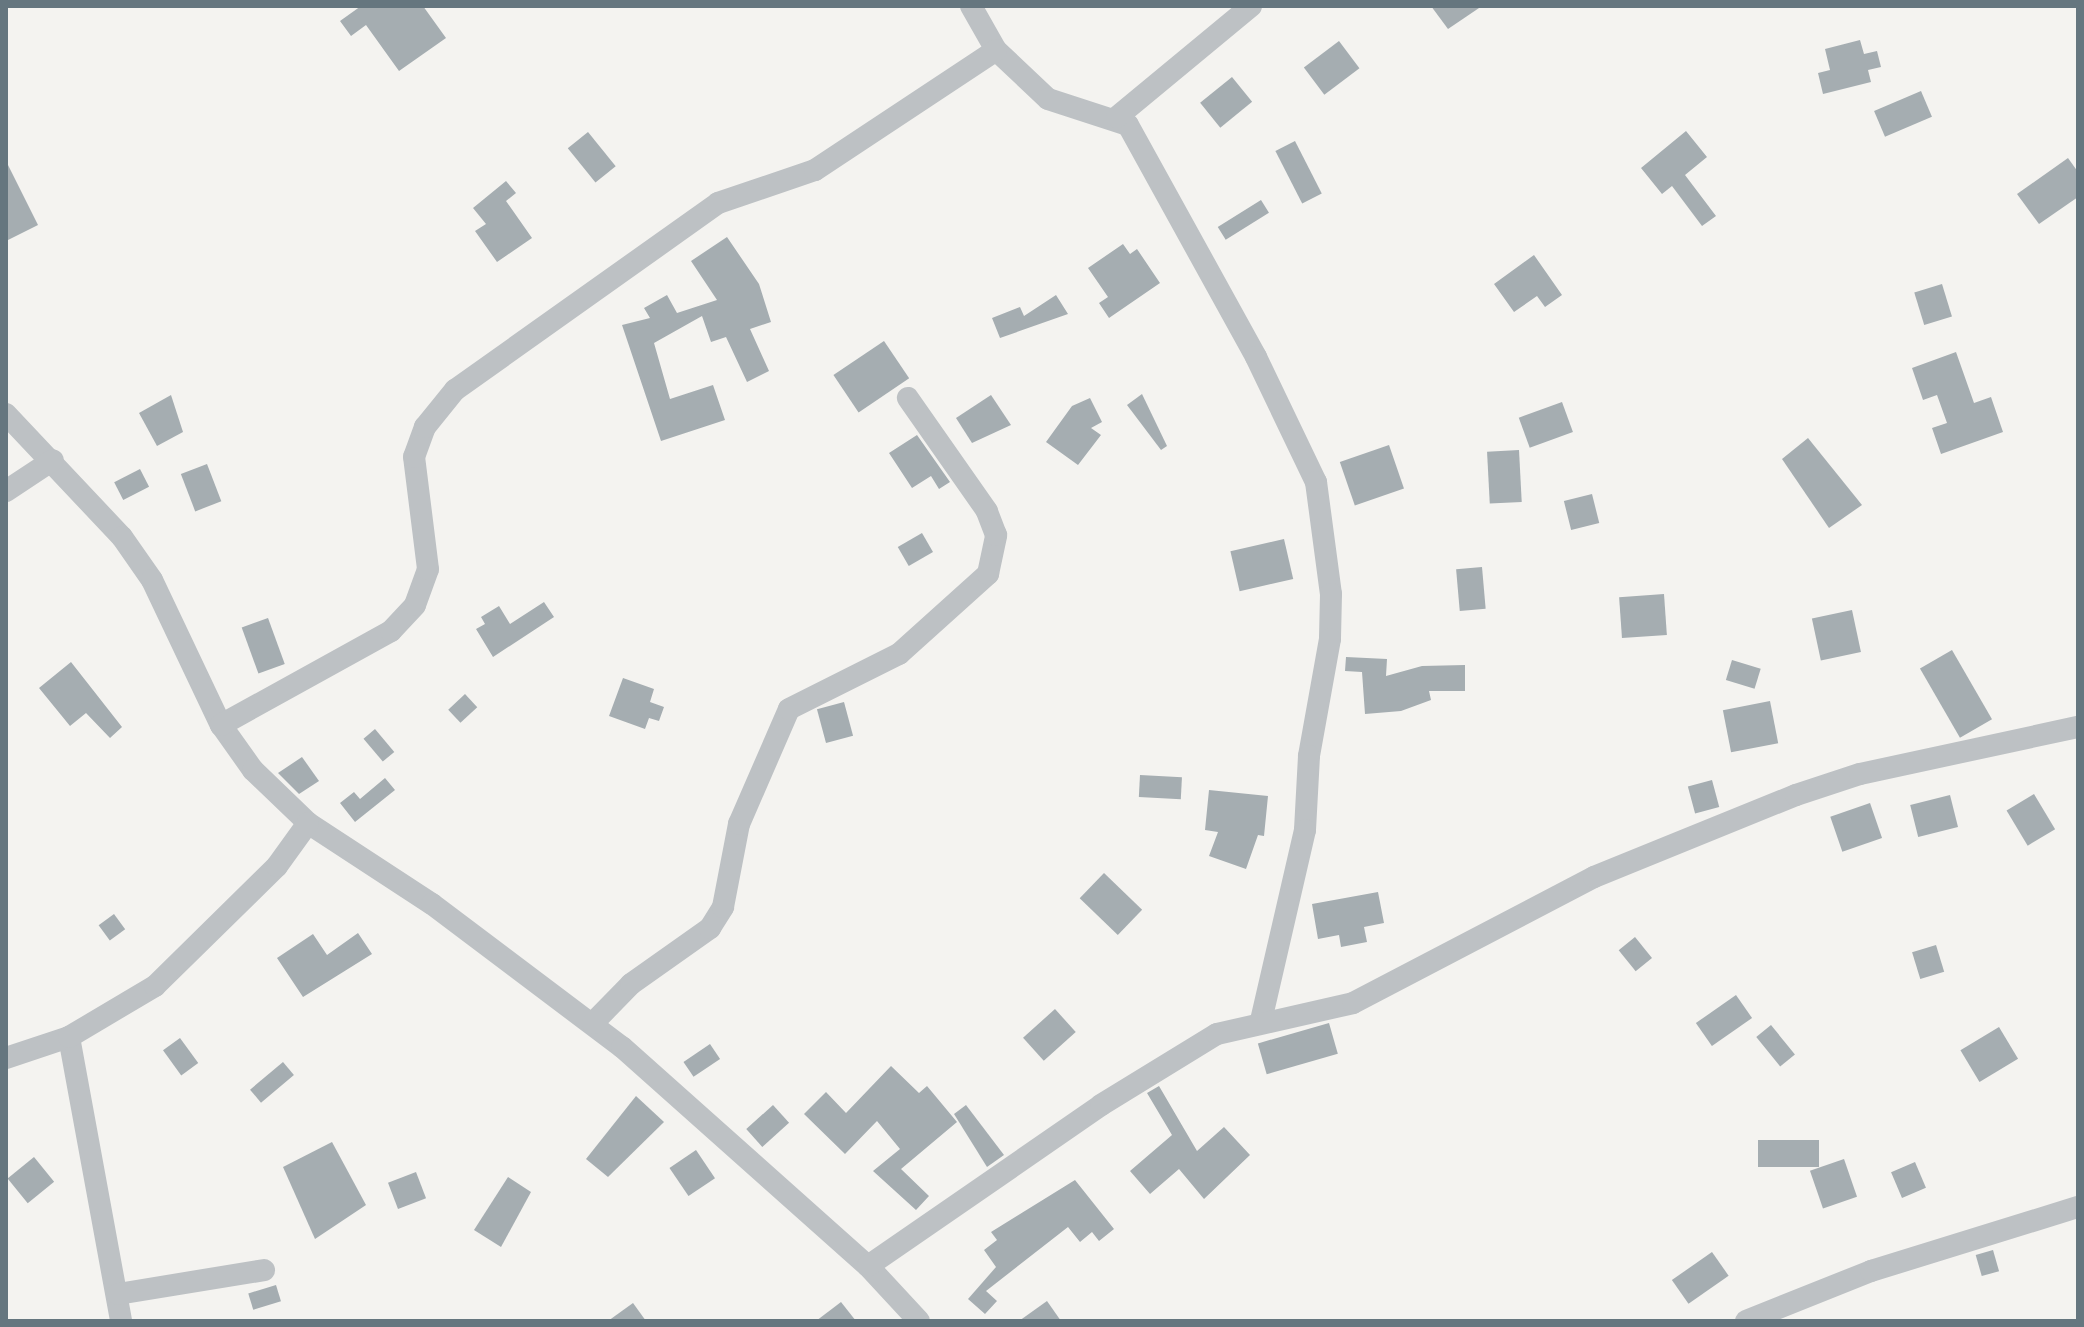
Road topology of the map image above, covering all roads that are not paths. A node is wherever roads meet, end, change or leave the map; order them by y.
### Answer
1 (971, 6) edge
2 (1251, 6) edge
3 (996, 50) junction
4 (1117, 117) junction
5 (908, 398) dead end
6 (6, 414) edge
7 (53, 460) junction
8 (6, 491) edge
9 (221, 725) junction
10 (2078, 727) edge
11 (308, 823) junction
12 (1261, 1021) junction
13 (593, 1023) junction
14 (69, 1037) junction
15 (6, 1058) edge
16 (2078, 1207) edge
17 (868, 1266) junction
18 (264, 1270) dead end
19 (118, 1294) junction
20 (121, 1321) edge
21 (919, 1321) edge
22 (1746, 1321) edge

1 - 3 street
2 - 4 street
3 - 4 street
3 - 9 street
4 - 12 street
5 - 13 street
6 - 7 street
7 - 8 street
7 - 9 street
9 - 11 street
10 - 12 street
11 - 13 street
11 - 14 street
12 - 17 street
13 - 17 street
14 - 15 street
14 - 19 street
16 - 22 street
17 - 21 street
18 - 19 street
19 - 20 street

